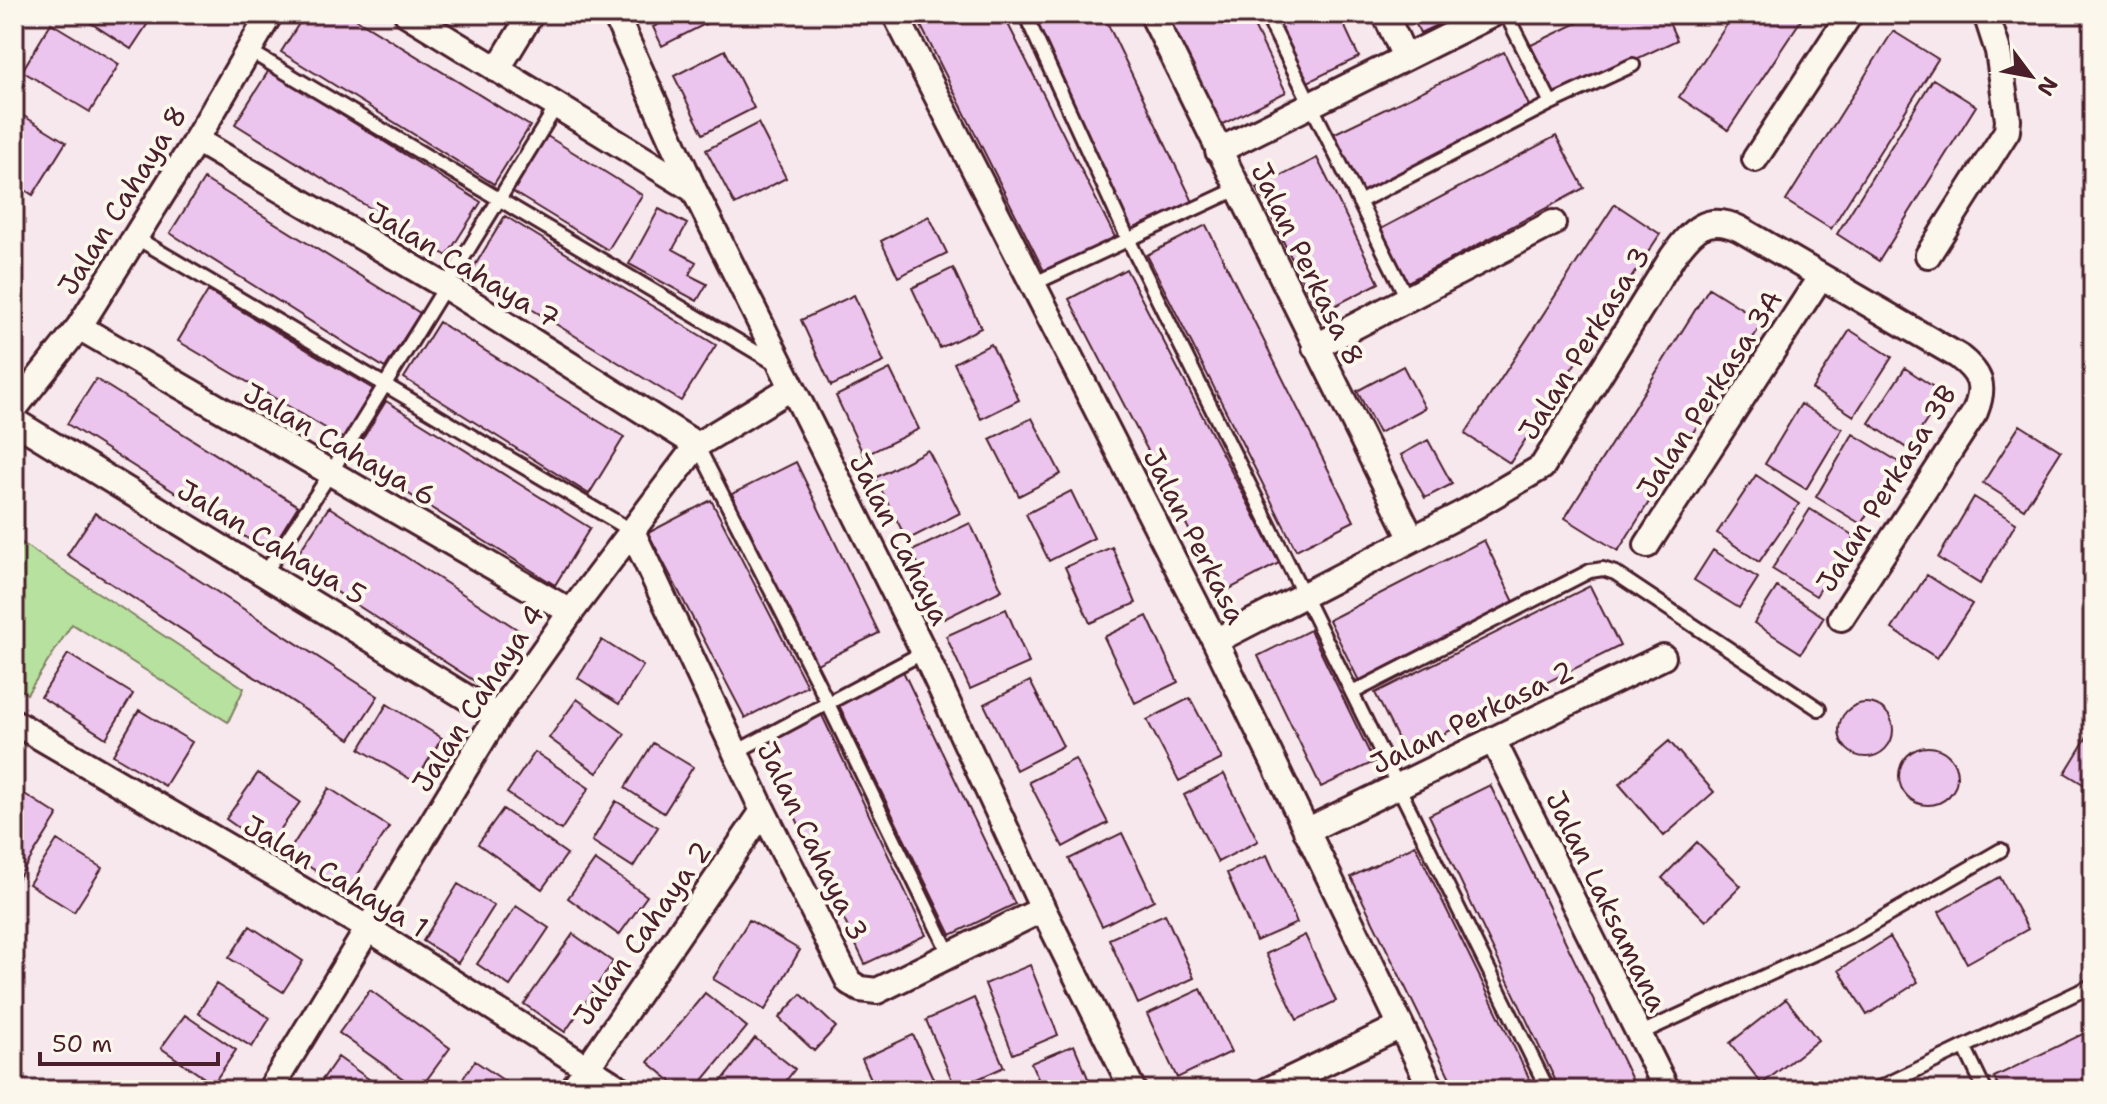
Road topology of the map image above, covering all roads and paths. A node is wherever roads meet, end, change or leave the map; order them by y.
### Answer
1 (270, 14) edge
2 (407, 14) edge
3 (531, 14) edge
4 (615, 14) edge
5 (895, 14) edge
6 (1025, 14) edge
7 (1152, 14) edge
8 (1266, 14) edge
9 (1385, 14) edge
10 (1493, 14) edge
11 (1506, 14) edge
12 (1850, 14) edge
13 (1986, 14) edge
14 (248, 50) junction
15 (1405, 57) junction
16 (1633, 65) dead end
17 (497, 70) junction
18 (1551, 103) junction
19 (1310, 105) junction
20 (556, 107) junction
21 (196, 140) junction
22 (1218, 151) junction
23 (1755, 159) dead end
24 (1237, 189) junction
25 (694, 190) junction
26 (499, 199) junction
27 (1359, 202) junction
28 (1553, 223) dead end
29 (135, 237) junction
30 (1128, 239) junction
31 (1928, 255) dead end
32 (1821, 276) junction
33 (1033, 284) junction
34 (445, 286) junction
35 (1407, 298) junction
36 (79, 327) junction
37 (1315, 347) junction
38 (786, 378) junction
39 (384, 385) junction
40 (1981, 388) joint
41 (14, 409) edge
42 (14, 421) edge
43 (697, 445) junction
44 (330, 474) junction
45 (632, 531) junction
46 (1412, 539) junction
47 (1647, 545) dead end
48 (265, 573) junction
49 (1304, 595) junction
50 (571, 612) junction
51 (1841, 618) dead end
52 (1215, 641) junction
53 (924, 652) junction
54 (1663, 657) dead end
55 (1352, 693) junction
56 (827, 702) junction
57 (1819, 709) dead end
58 (497, 716) junction
59 (14, 722) edge
60 (1493, 740) junction
61 (736, 752) junction
62 (1398, 786) junction
63 (763, 811) junction
64 (1306, 831) junction
65 (2001, 850) dead end
66 (1043, 909) junction
67 (369, 929) junction
68 (950, 955) junction
69 (2093, 985) edge
70 (1401, 1026) junction
71 (1639, 1034) junction
72 (1965, 1048) junction
73 (586, 1067) junction
74 (270, 1090) edge
75 (572, 1090) edge
76 (622, 1090) edge
77 (1133, 1090) edge
78 (1268, 1090) edge
79 (1432, 1090) edge
80 (1548, 1090) edge
81 (1667, 1090) edge
82 (1875, 1090) edge
83 (1985, 1090) edge

1 - 14 street, Jalan Cahaya 8
2 - 17 street
3 - 17 street
4 - 25 street, Jalan Cahaya
5 - 33 street, Jalan Perkasa
6 - 30 lane
7 - 22 street, Jalan Perkasa 8
8 - 19 lane
9 - 15 street
10 - 15 street
11 - 18 lane
12 - 23 street
13 - 31 street
14 - 21 street, Jalan Cahaya 8
14 - 26 lane
15 - 19 street
16 - 18 lane
17 - 20 street
18 - 27 lane
19 - 22 street
19 - 27 lane
20 - 25 street
20 - 26 lane
21 - 29 street, Jalan Cahaya 8
21 - 34 street, Jalan Cahaya 7
22 - 24 street, Jalan Perkasa 8
24 - 30 lane
24 - 37 street, Jalan Perkasa 8
25 - 38 street, Jalan Cahaya
26 - 34 lane
26 - 38 lane
27 - 35 lane
28 - 35 street
29 - 36 street, Jalan Cahaya 8
29 - 39 lane
30 - 33 lane
30 - 49 lane
32 - 40 street, Jalan Perkasa 3
32 - 46 street, Jalan Perkasa 3
32 - 47 street, Jalan Perkasa 3A
33 - 52 street, Jalan Perkasa
34 - 39 lane
34 - 43 street, Jalan Cahaya 7
35 - 37 street
36 - 41 street, Jalan Cahaya 8
36 - 44 street, Jalan Cahaya 6
37 - 46 street, Jalan Perkasa 8
38 - 43 street, Jalan Cahaya 4
38 - 53 street, Jalan Cahaya
39 - 44 lane
39 - 45 lane
40 - 51 street, Jalan Perkasa 3B
42 - 48 street, Jalan Cahaya 5
43 - 45 street, Jalan Cahaya 4
43 - 56 lane
44 - 48 lane
44 - 50 street, Jalan Cahaya 6
45 - 50 street, Jalan Cahaya 4
45 - 61 street, Jalan Cahaya 3
46 - 49 street, Jalan Perkasa 3
48 - 58 street, Jalan Cahaya 5
49 - 52 street, Jalan Perkasa 3
49 - 55 lane
50 - 58 street, Jalan Cahaya 4
52 - 64 street, Jalan Perkasa
53 - 56 lane
53 - 66 street, Jalan Cahaya
54 - 60 street, Jalan Perkasa 2
55 - 57 lane
55 - 62 lane
56 - 61 lane
56 - 68 lane
58 - 67 street, Jalan Cahaya 4
59 - 67 street, Jalan Cahaya 1
60 - 62 street, Jalan Perkasa 2
60 - 71 street, Jalan Laksamana
61 - 63 street, Jalan Cahaya 3
62 - 64 street, Jalan Perkasa 2
62 - 80 lane
63 - 68 street, Jalan Cahaya 3
63 - 73 street, Jalan Cahaya 2
64 - 70 street, Jalan Perkasa
65 - 71 lane
66 - 68 street, Jalan Cahaya 3
66 - 77 street, Jalan Cahaya
67 - 73 street, Jalan Cahaya 1
67 - 74 street, Jalan Cahaya 4
69 - 72 lane
70 - 78 street
70 - 79 street, Jalan Perkasa
71 - 81 street, Jalan Laksamana
72 - 82 lane
72 - 83 lane
73 - 75 street, Jalan Cahaya 2
73 - 76 street, Jalan Cahaya 1

